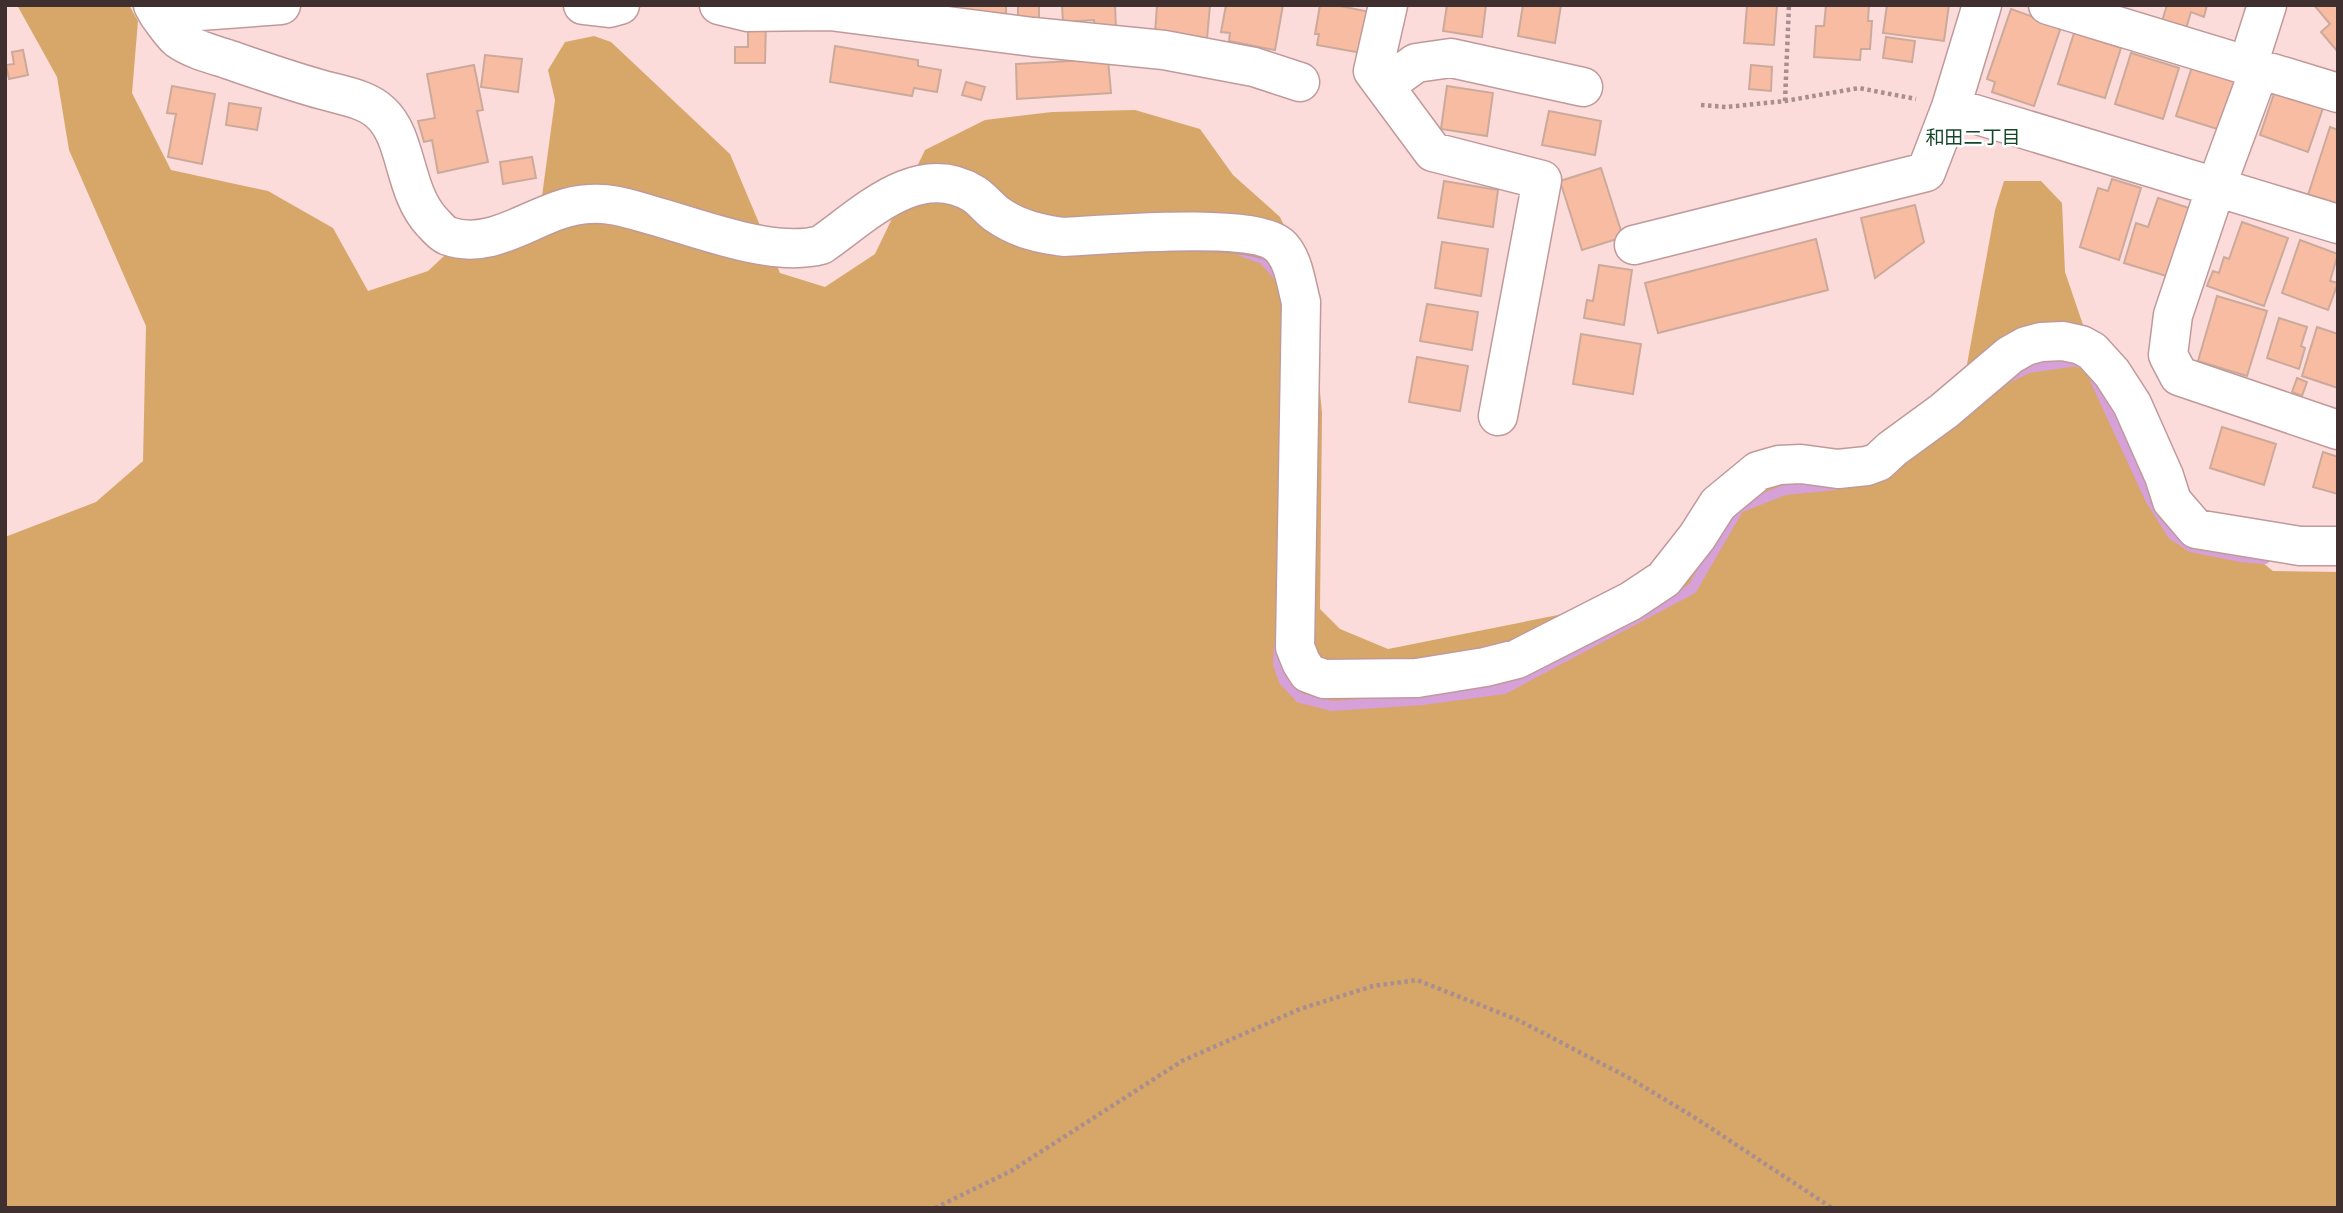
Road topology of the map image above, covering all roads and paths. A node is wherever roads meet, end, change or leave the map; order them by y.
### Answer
1 (281, 5) edge
2 (583, 5) edge
3 (620, 5) edge
4 (719, 5) edge
5 (1388, 5) edge
6 (1789, 5) edge
7 (1982, 5) edge
8 (2048, 5) edge
9 (2267, 5) edge
10 (156, 10) edge
11 (2254, 66) junction
12 (1300, 82) dead end
13 (1384, 86) junction
14 (1583, 87) dead end
15 (2338, 93) edge
16 (1785, 101) junction
17 (1701, 105) dead end
18 (1951, 107) junction
19 (2217, 187) junction
20 (2338, 224) edge
21 (1634, 245) dead end
22 (1498, 416) dead end
23 (2338, 430) edge
24 (2338, 546) edge
25 (935, 1208) edge
26 (1832, 1208) edge

1 - 10 street
2 - 3 street
4 - 12 street
5 - 13 street
6 - 16 path
7 - 18 street
8 - 11 street
9 - 11 street
10 - 24 street
11 - 15 street
11 - 19 street
13 - 14 street
13 - 22 street
16 - 17 path
16 - 18 path
18 - 19 street
18 - 21 street
19 - 20 street
19 - 23 street
25 - 26 path

